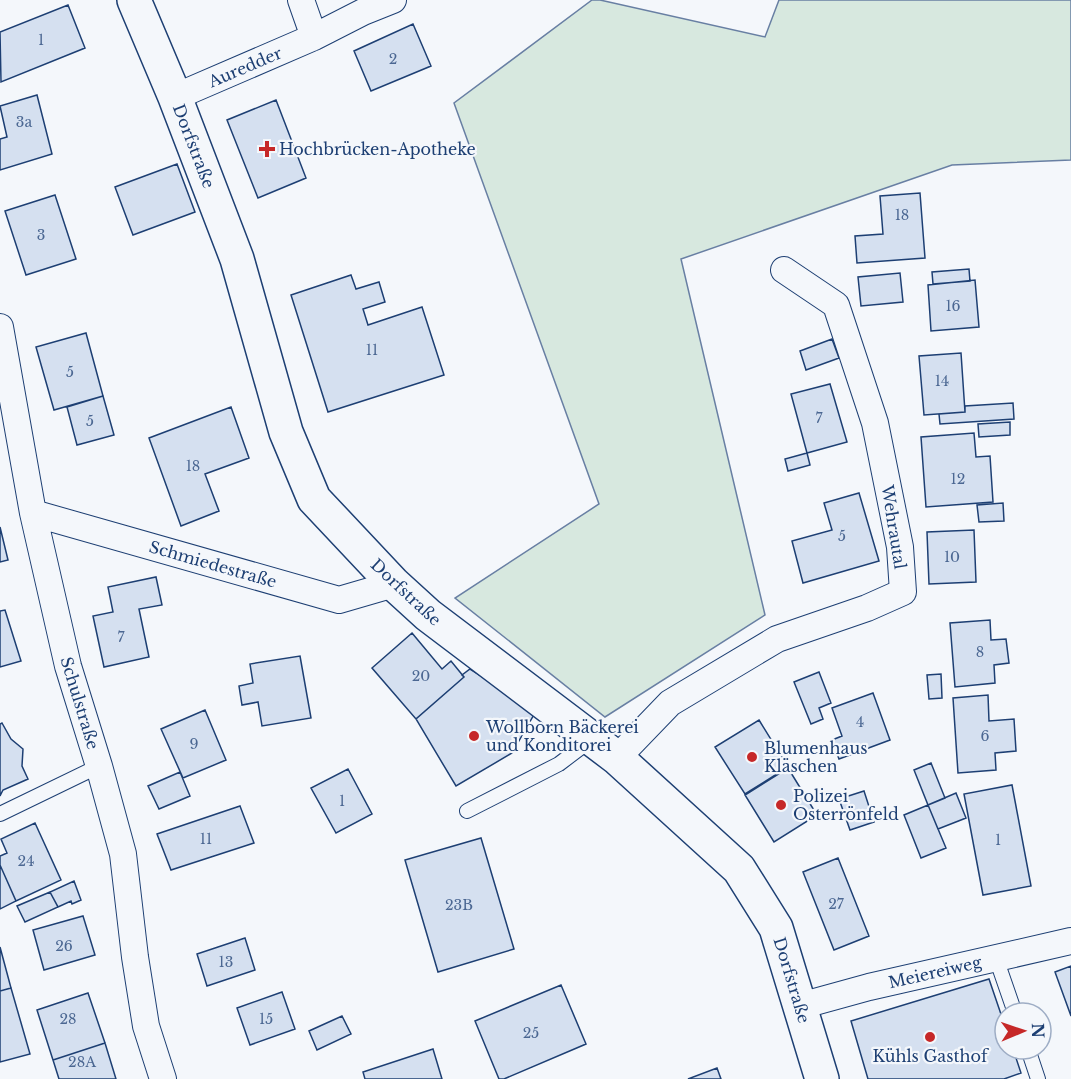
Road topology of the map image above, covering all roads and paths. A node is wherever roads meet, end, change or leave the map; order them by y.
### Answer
1 (134, 0) edge
2 (301, 0) edge
3 (393, 0) edge
4 (314, 37) junction
5 (175, 97) junction
6 (784, 270) dead end
7 (0, 327) edge
8 (33, 513) junction
9 (393, 584) junction
10 (605, 749) junction
11 (99, 766) junction
12 (467, 811) dead end
13 (0, 814) edge
14 (1071, 941) edge
15 (996, 958) junction
16 (1011, 1001) edge
17 (800, 1006) junction
18 (1032, 1061) edge
19 (163, 1079) edge
20 (822, 1079) edge
21 (1038, 1079) edge

1 - 5 main road, Dorfstraße
2 - 4 street
3 - 4 street, Auredder
4 - 5 street, Auredder
5 - 9 main road, Dorfstraße
6 - 10 street, Wehrautal
7 - 8 street, Schulstraße
8 - 9 street, Schmiedestraße
8 - 11 street, Schulstraße
9 - 10 main road, Dorfstraße
10 - 12 lane
10 - 17 main road, Dorfstraße
11 - 13 lane
11 - 19 street, Schulstraße
14 - 15 street, Meiereiweg
15 - 16 lane
15 - 17 street, Meiereiweg
17 - 20 main road, Dorfstraße
18 - 21 lane

